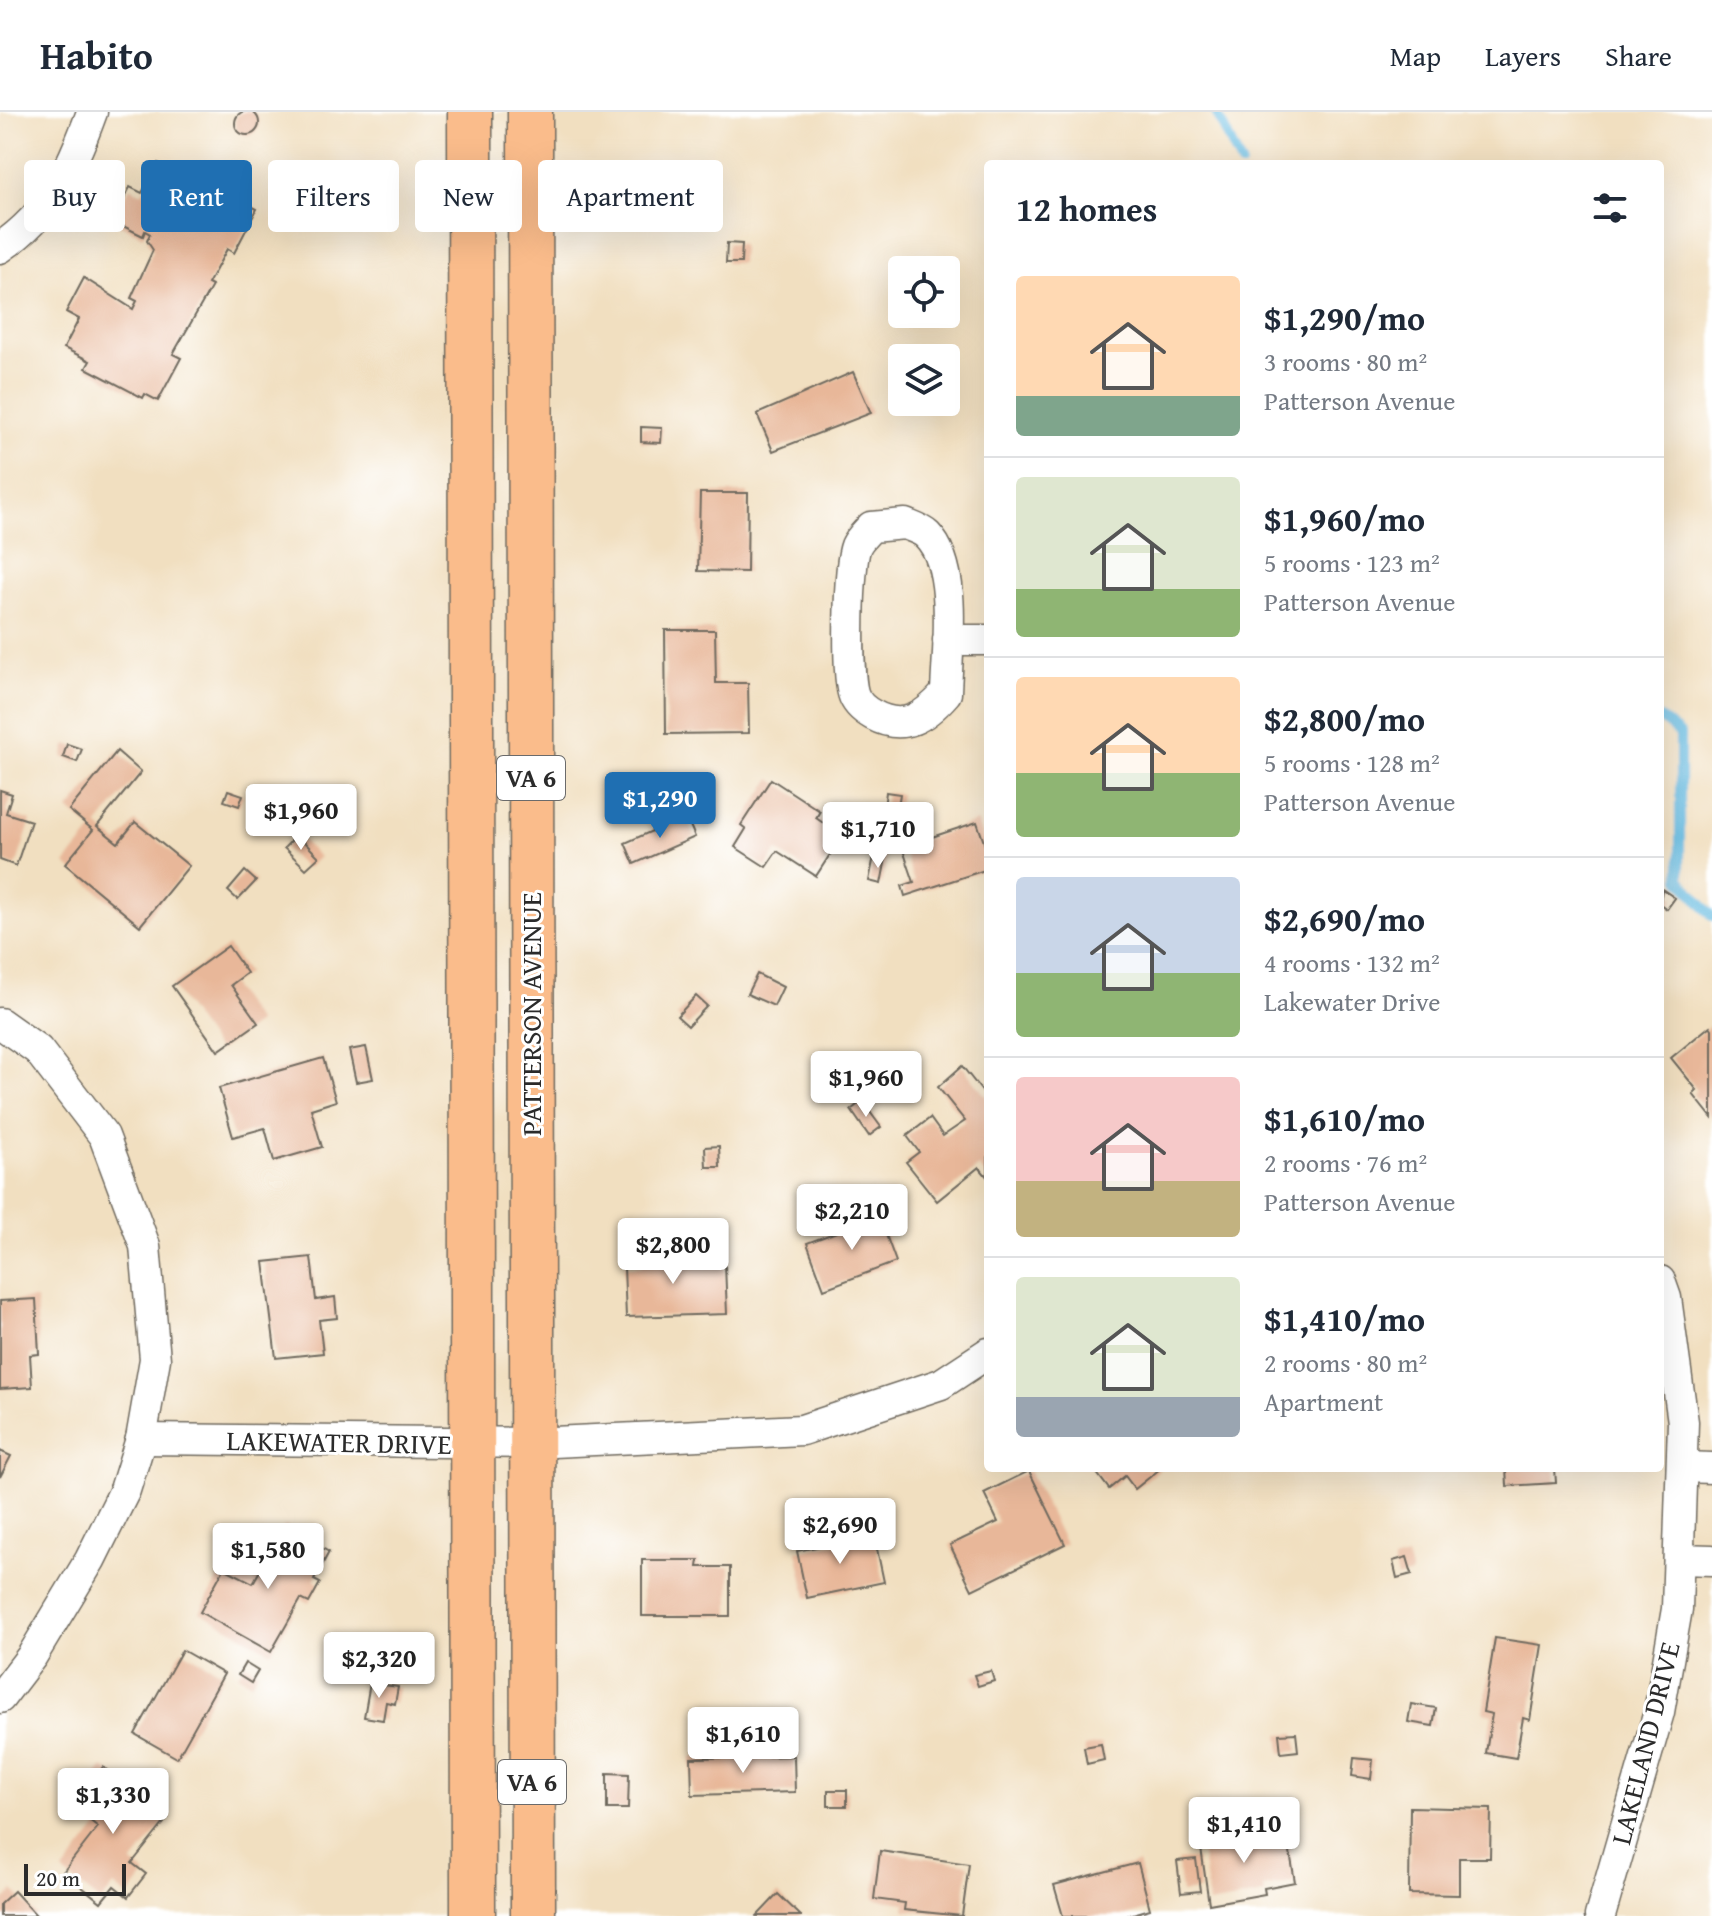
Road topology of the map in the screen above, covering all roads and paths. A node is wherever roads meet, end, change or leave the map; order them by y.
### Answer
1 (92, 112) edge
2 (470, 112) edge
3 (530, 112) edge
4 (0, 248) edge
5 (948, 640) junction
6 (984, 640) edge
7 (0, 1023) edge
8 (1664, 1297) edge
9 (984, 1356) edge
10 (141, 1439) junction
11 (472, 1443) junction
12 (532, 1443) junction
13 (1682, 1467) junction
14 (1712, 1468) edge
15 (1679, 1559) junction
16 (1712, 1560) edge
17 (0, 1698) edge
18 (473, 1916) edge
19 (533, 1916) edge
20 (1600, 1916) edge

1 - 4 street
2 - 11 main road, VA 6
3 - 12 main road, PATTERSON AVENUE / VA 6
5 - 5 street
5 - 6 street
7 - 10 street
8 - 13 street, LAKELAND DRIVE
9 - 12 street, LAKEWATER DRIVE
10 - 11 street, LAKEWATER DRIVE
10 - 17 street
11 - 12 street, LAKEWATER DRIVE
11 - 18 main road, VA 6
12 - 19 main road, PATTERSON AVENUE / VA 6
13 - 14 street
13 - 15 street, LAKELAND DRIVE
15 - 16 street
15 - 20 street, LAKELAND DRIVE

